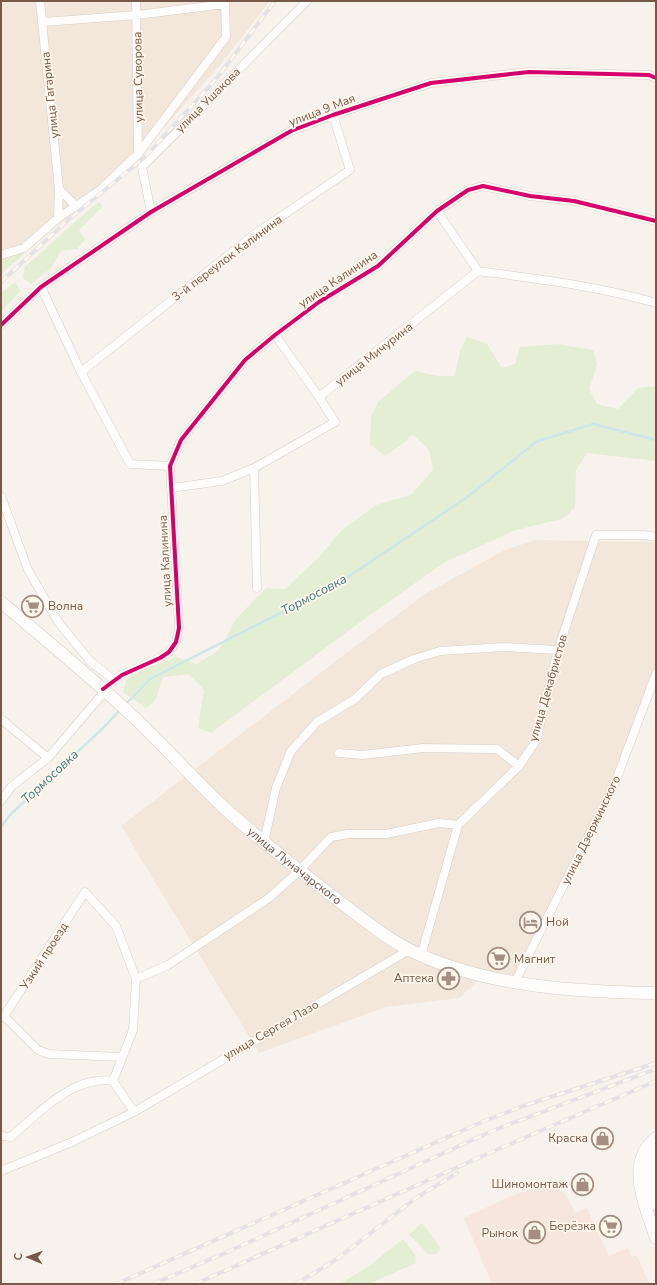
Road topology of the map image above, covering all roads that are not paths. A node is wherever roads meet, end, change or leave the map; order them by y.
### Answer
1 (40, 1) edge
2 (136, 1) edge
3 (307, 1) edge
4 (225, 3) edge
5 (137, 15) junction
6 (43, 22) junction
7 (656, 78) edge
8 (333, 115) junction
9 (138, 154) junction
10 (59, 189) junction
11 (76, 206) junction
12 (437, 211) junction
13 (151, 212) junction
14 (58, 218) junction
15 (656, 221) edge
16 (1, 255) edge
17 (478, 271) junction
18 (41, 287) junction
19 (656, 303) edge
20 (1, 325) edge
21 (275, 335) junction
22 (81, 372) junction
23 (319, 397) junction
24 (170, 466) junction
25 (254, 468) junction
26 (171, 488) junction
27 (1, 496) edge
28 (656, 537) edge
29 (257, 588) dead end
30 (1, 602) edge
31 (558, 650) junction
32 (656, 674) edge
33 (114, 680) junction
34 (104, 690) junction
35 (1, 719) edge
36 (339, 753) dead end
37 (48, 758) junction
38 (519, 766) junction
39 (1, 801) edge
40 (458, 825) junction
41 (264, 842) junction
42 (299, 871) junction
43 (409, 950) junction
44 (421, 956) junction
45 (136, 979) junction
46 (515, 982) junction
47 (656, 993) edge
48 (3, 1017) edge
49 (122, 1057) junction
50 (113, 1081) junction
51 (134, 1112) junction
52 (1, 1136) edge
53 (656, 1138) edge
54 (656, 1152) edge
55 (1, 1171) edge
56 (656, 1204) edge
57 (656, 1238) edge

1 - 6 street, улица Гагарина
2 - 5 street, улица Суворова
3 - 13 street, улица Ушакова
4 - 5 street
4 - 9 street
5 - 6 street
5 - 9 street, улица Суворова
6 - 10 street, улица Гагарина
7 - 8 street, улица 9 Мая
8 - 13 street, улица 9 Мая
8 - 22 street, 3-й переулок Калинина
9 - 11 street
10 - 11 street
10 - 14 street, улица Гагарина
11 - 14 street
12 - 15 street, улица Калинина
12 - 17 street
12 - 21 street, улица Калинина
13 - 18 street, улица 9 Мая
14 - 16 street
17 - 19 street
17 - 23 street, улица Мичурина
18 - 20 street, улица 9 Мая
18 - 22 street
21 - 23 street
21 - 24 street, улица Калинина
22 - 24 street
23 - 25 street
24 - 26 street, улица Калинина
25 - 26 street
25 - 29 street
26 - 33 street, улица Калинина
27 - 33 street
28 - 31 street, улица Декабристов
30 - 34 main road, улица Луначарского
31 - 38 street, улица Декабристов
31 - 41 street
32 - 46 street, улица Дзержинского
33 - 34 street, улица Калинина
34 - 37 street, улица Калинина
34 - 41 main road, улица Луначарского
35 - 37 street
36 - 38 street
37 - 39 street, улица Калинина
38 - 40 street, улица Декабристов
40 - 42 street
40 - 44 street
41 - 42 main road, улица Луначарского
42 - 43 main road, улица Луначарского
42 - 45 street
43 - 44 main road, улица Луначарского
43 - 51 street, улица Сергея Лазо
44 - 46 main road, улица Луначарского
45 - 48 street, Узкий проезд
45 - 49 street
46 - 47 main road, улица Луначарского
48 - 49 street
49 - 50 street
50 - 51 street
50 - 52 street
51 - 55 street, улица Сергея Лазо
53 - 57 main road
54 - 56 main road

